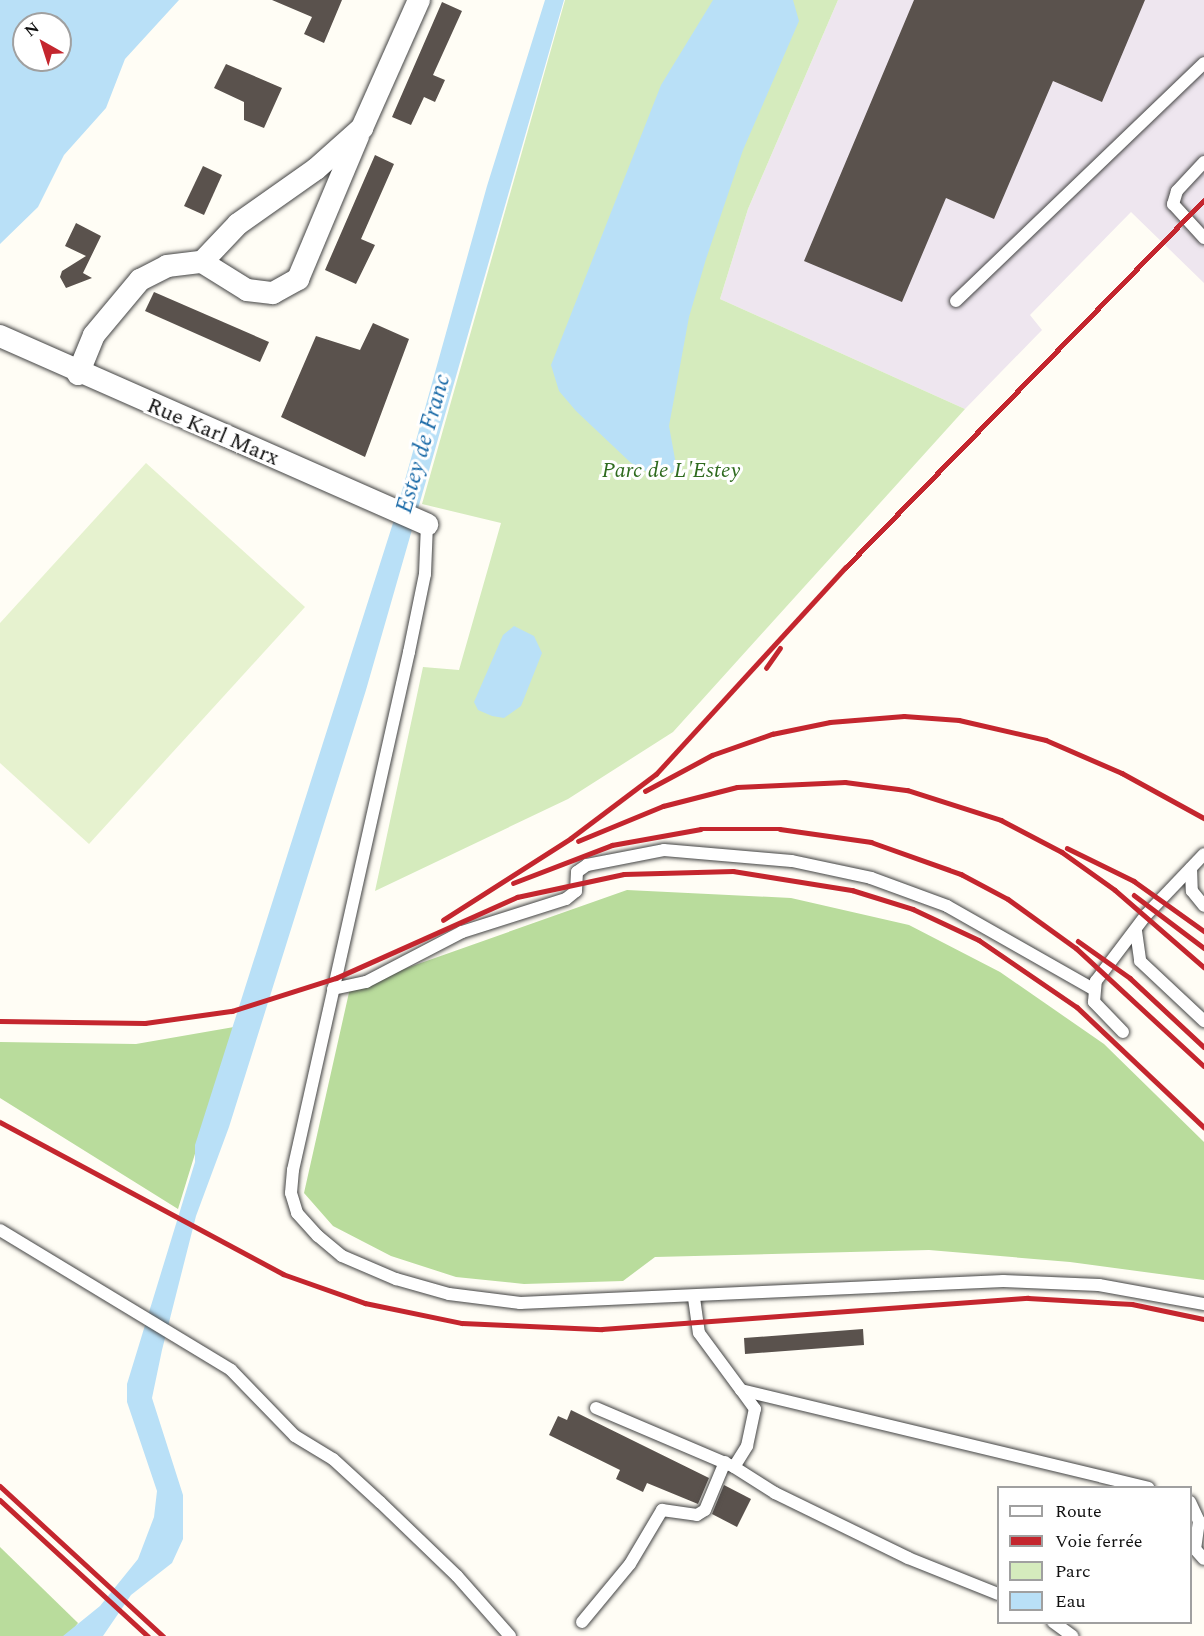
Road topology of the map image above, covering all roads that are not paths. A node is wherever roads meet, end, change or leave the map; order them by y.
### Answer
1 (419, 0) edge
2 (1204, 63) edge
3 (362, 128) junction
4 (1204, 162) edge
5 (1204, 238) edge
6 (202, 262) junction
7 (956, 301) dead end
8 (0, 336) edge
9 (78, 374) junction
10 (421, 521) joint
11 (1204, 854) edge
12 (1191, 868) junction
13 (1204, 906) edge
14 (1136, 931) junction
15 (333, 989) junction
16 (1093, 989) junction
17 (1204, 1021) edge
18 (1123, 1032) dead end
19 (0, 1230) edge
20 (694, 1298) junction
21 (1204, 1304) edge
22 (741, 1390) junction
23 (596, 1408) dead end
24 (730, 1465) junction
25 (1140, 1486) edge
26 (1192, 1504) edge
27 (1204, 1559) edge
28 (997, 1593) edge
29 (582, 1622) dead end
30 (1054, 1624) edge
31 (510, 1636) edge
32 (1072, 1636) edge

1 - 3 street
2 - 7 lane
3 - 6 street
3 - 6 street
4 - 5 lane
6 - 9 street
8 - 9 street, Rue Karl Marx
9 - 10 street, Rue Karl Marx
10 - 15 lane
11 - 12 lane
12 - 13 lane
12 - 14 lane
14 - 16 lane
14 - 17 lane
15 - 16 lane
15 - 20 lane
16 - 18 lane
19 - 31 lane
20 - 21 lane
20 - 22 lane
22 - 24 lane
22 - 25 lane
23 - 24 lane
24 - 28 lane
24 - 29 lane
26 - 27 lane
30 - 32 lane

